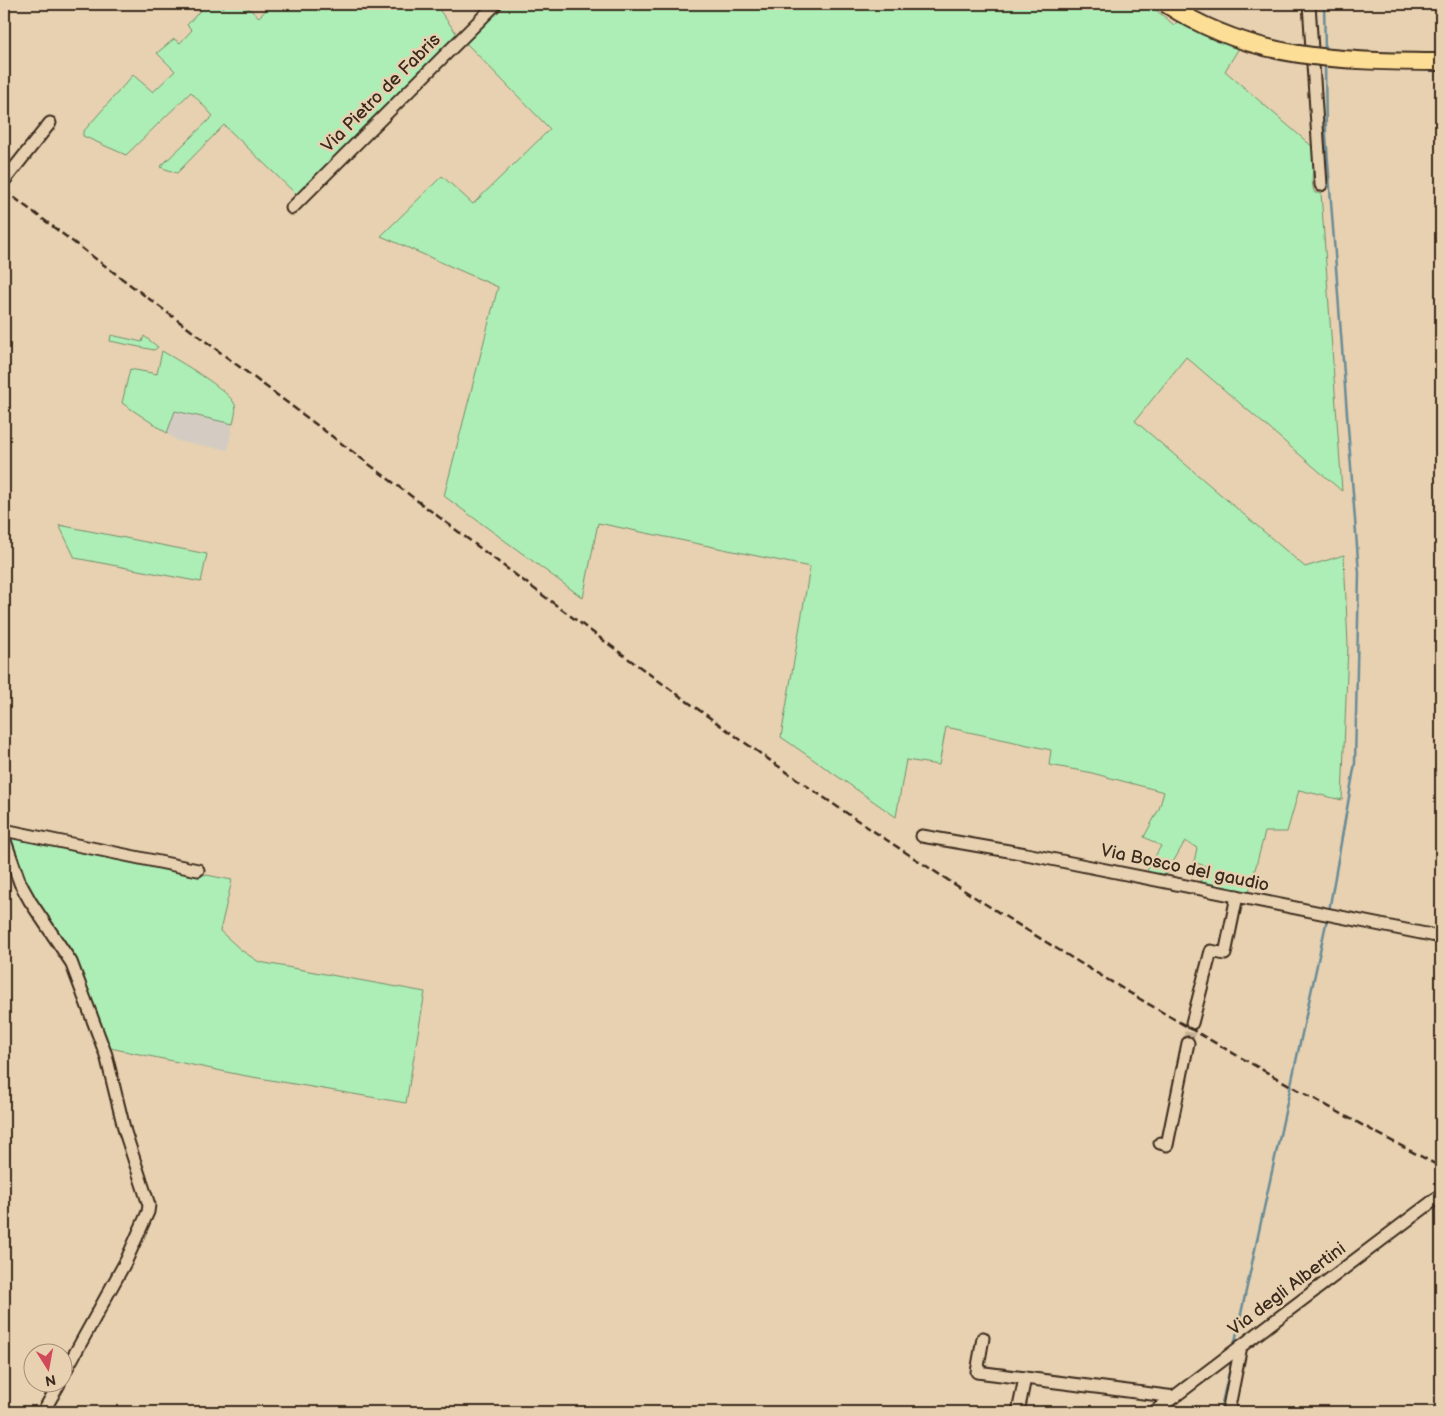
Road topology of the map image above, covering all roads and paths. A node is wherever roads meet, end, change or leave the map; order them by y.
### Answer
1 (496, 4) edge
2 (1166, 4) edge
3 (1309, 4) edge
4 (1441, 62) edge
5 (50, 123) dead end
6 (4, 181) edge
7 (1320, 185) dead end
8 (292, 208) dead end
9 (4, 830) edge
10 (922, 836) dead end
11 (4, 838) edge
12 (198, 870) dead end
13 (1237, 896) junction
14 (1441, 937) edge
15 (1192, 1023) tunnel mouth
16 (1188, 1043) tunnel mouth
17 (1160, 1143) dead end
18 (1441, 1195) edge
19 (983, 1338) dead end
20 (1236, 1350) junction
21 (72, 1358) edge
22 (1025, 1378) junction
23 (54, 1394) edge
24 (1174, 1397) junction
25 (44, 1412) edge
26 (1018, 1412) edge
27 (1154, 1412) edge
28 (1228, 1412) edge

1 - 8 street, Via Pietro de Fabris
2 - 4 highway, bridge
3 - 7 street
5 - 6 street
9 - 12 street
10 - 13 street, Via Bosco del gaudio
11 - 21 street
13 - 14 street, Via Bosco del gaudio
13 - 15 street
16 - 17 street
18 - 20 street, Via degli Albertini
19 - 22 street
20 - 24 street, Via degli Albertini
20 - 28 street
22 - 24 street
22 - 26 street
23 - 25 street
24 - 27 street, Via degli Albertini

